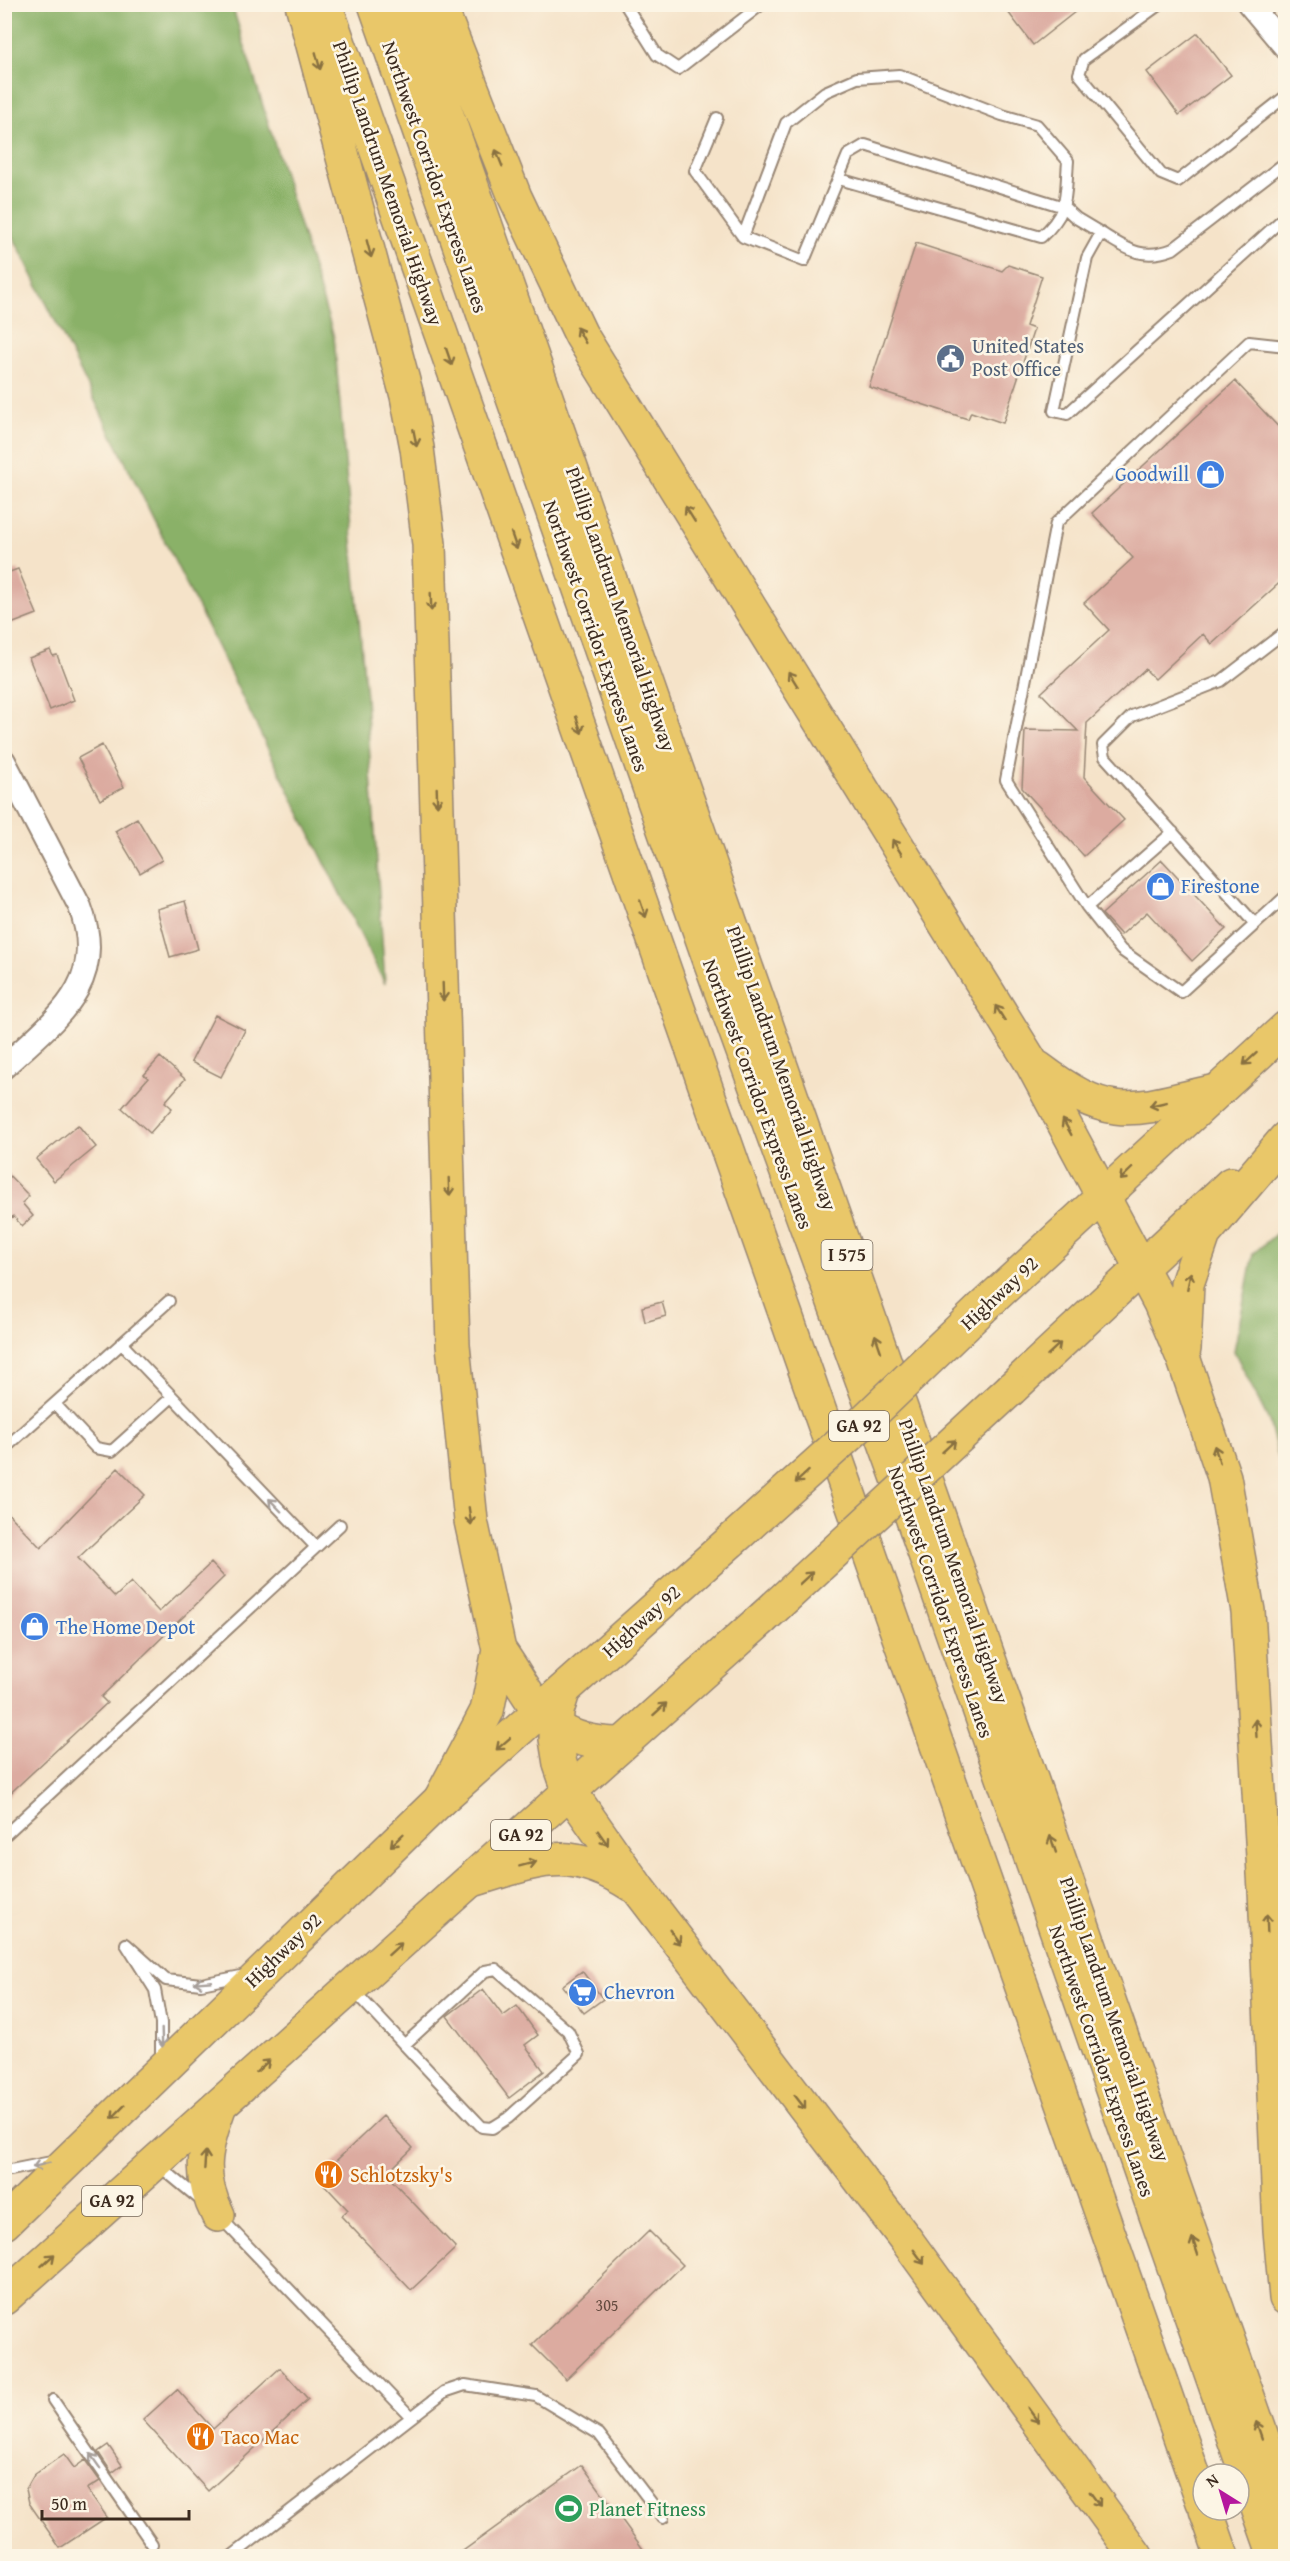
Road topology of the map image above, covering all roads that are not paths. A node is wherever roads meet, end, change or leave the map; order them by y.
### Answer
1 (302, 4) edge
2 (325, 4) edge
3 (375, 4) edge
4 (408, 4) edge
5 (439, 4) edge
6 (625, 4) edge
7 (762, 4) edge
8 (1160, 4) edge
9 (1250, 4) edge
10 (1286, 48) edge
11 (1286, 96) edge
12 (717, 118) dead end
13 (1286, 162) edge
14 (838, 179) junction
15 (1064, 207) junction
16 (1286, 216) edge
17 (1101, 233) junction
18 (743, 237) junction
19 (1286, 346) edge
20 (1286, 631) edge
21 (4, 761) edge
22 (1173, 832) junction
23 (1286, 896) edge
24 (1087, 907) junction
25 (1256, 924) junction
26 (1286, 1028) edge
27 (1031, 1062) junction
28 (4, 1067) edge
29 (1215, 1091) junction
30 (1286, 1136) edge
31 (1101, 1198) junction
32 (1140, 1270) junction
33 (169, 1301) dead end
34 (122, 1344) junction
35 (1184, 1360) junction
36 (172, 1397) junction
37 (55, 1404) junction
38 (4, 1449) edge
39 (340, 1525) dead end
40 (315, 1547) junction
41 (499, 1650) junction
42 (553, 1710) junction
43 (621, 1744) junction
44 (569, 1790) junction
45 (440, 1800) junction
46 (4, 1836) edge
47 (472, 1880) junction
48 (639, 1890) junction
49 (261, 1971) junction
50 (351, 1988) junction
51 (404, 2044) junction
52 (160, 2072) junction
53 (220, 2105) junction
54 (77, 2153) junction
55 (155, 2162) junction
56 (4, 2169) edge
57 (218, 2215) junction
58 (4, 2223) edge
59 (4, 2298) edge
60 (1286, 2298) edge
61 (53, 2400) dead end
62 (411, 2417) junction
63 (1191, 2468) edge
64 (1286, 2505) edge
65 (663, 2518) dead end
66 (1210, 2522) edge
67 (152, 2544) dead end
68 (232, 2556) edge
69 (1137, 2556) edge
70 (1222, 2556) edge
71 (1275, 2556) edge

1 -> 41 main road
2 -> 63 main road, Phillip Landrum Memorial Highway
3 - 71 main road, Northwest Corridor Express Lanes
64 -> 4 main road, Phillip Landrum Memorial Highway / I 575
27 -> 5 main road
6 - 7 lane
8 - 11 lane
9 - 10 street
12 - 18 lane
13 - 17 lane
14 - 15 lane
14 - 15 lane
14 - 18 lane
15 - 17 lane
15 - 18 lane
16 - 17 lane
19 - 24 lane
20 - 22 lane
21 - 28 street
22 - 24 lane
22 - 25 lane
23 - 25 lane
24 - 25 lane
26 -> 29 main road, Highway 92 / GA 92
29 -> 27 main road
31 -> 27 main road
29 -> 31 main road, Highway 92 / GA 92
30 - 32 main road, GA 92
35 -> 30 main road
31 - 32 main road
31 -> 42 main road, Highway 92 / GA 92, bridge
32 - 35 main road
43 -> 32 main road, GA 92, bridge
33 - 34 lane
34 - 36 lane
34 - 37 lane
60 -> 35 main road
36 - 37 lane
40 -> 36 lane
37 - 38 lane
39 - 40 lane
40 - 46 lane
41 - 42 main road
41 - 45 main road
42 - 43 main road
42 - 44 main road
42 -> 45 main road, Highway 92 / GA 92
43 - 44 main road, GA 92
44 - 47 main road, GA 92
44 -> 48 main road
45 -> 49 main road, Highway 92 / GA 92
47 -> 48 main road
50 -> 47 main road, GA 92
48 -> 69 main road
49 - 52 main road, Highway 92 / GA 92
49 -> 52 lane
50 - 51 lane
53 -> 50 main road, GA 92
51 - 51 lane
52 -> 54 main road, Highway 92 / GA 92
53 - 55 main road, GA 92
57 -> 53 main road
54 -> 56 lane
54 - 58 main road, Highway 92 / GA 92
55 - 57 lane
59 -> 55 main road, GA 92
57 - 62 lane
67 -> 61 lane
62 - 65 lane
62 - 68 lane
66 - 70 main road

